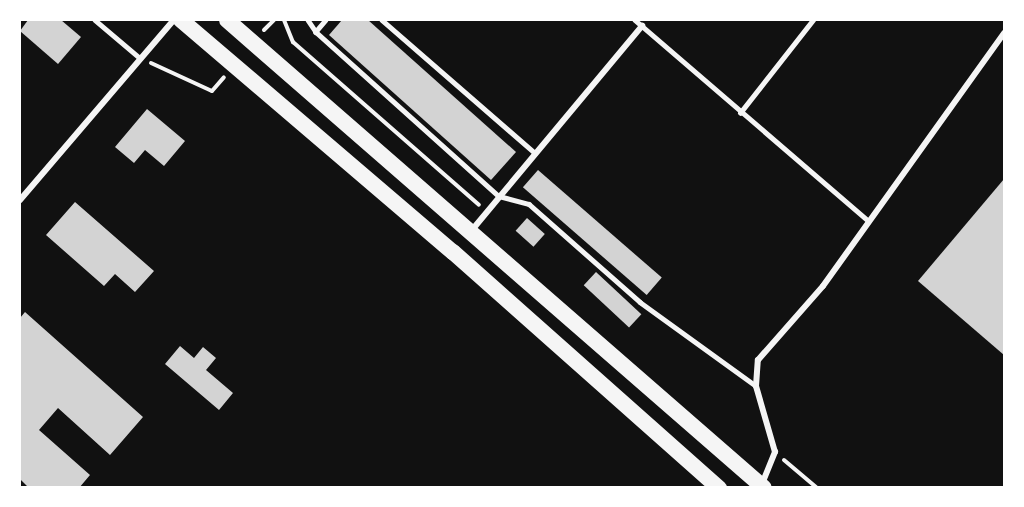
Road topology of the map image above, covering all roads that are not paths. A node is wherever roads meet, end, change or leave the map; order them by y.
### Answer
1 (95, 20) edge
2 (174, 20) edge
3 (181, 20) edge
4 (227, 20) edge
5 (308, 20) edge
6 (326, 20) edge
7 (382, 20) edge
8 (635, 20) edge
9 (647, 20) edge
10 (813, 20) edge
11 (642, 26) junction
12 (315, 32) junction
13 (1005, 33) edge
14 (140, 58) junction
15 (740, 113) junction
16 (535, 153) junction
17 (499, 196) junction
18 (20, 200) edge
19 (869, 221) junction
20 (472, 230) junction
21 (756, 386) junction
22 (761, 487) edge
23 (719, 488) edge

1 - 14 lane
2 - 14 street
3 - 23 highway
4 - 20 highway
5 - 12 lane
6 - 12 lane
7 - 16 lane
8 - 11 lane
9 - 11 lane
10 - 15 lane
11 - 15 lane
11 - 16 street
12 - 17 lane
13 - 19 street
14 - 18 street
15 - 19 lane
16 - 17 street
17 - 20 street
17 - 21 lane
19 - 21 street
20 - 22 highway
21 - 22 street

